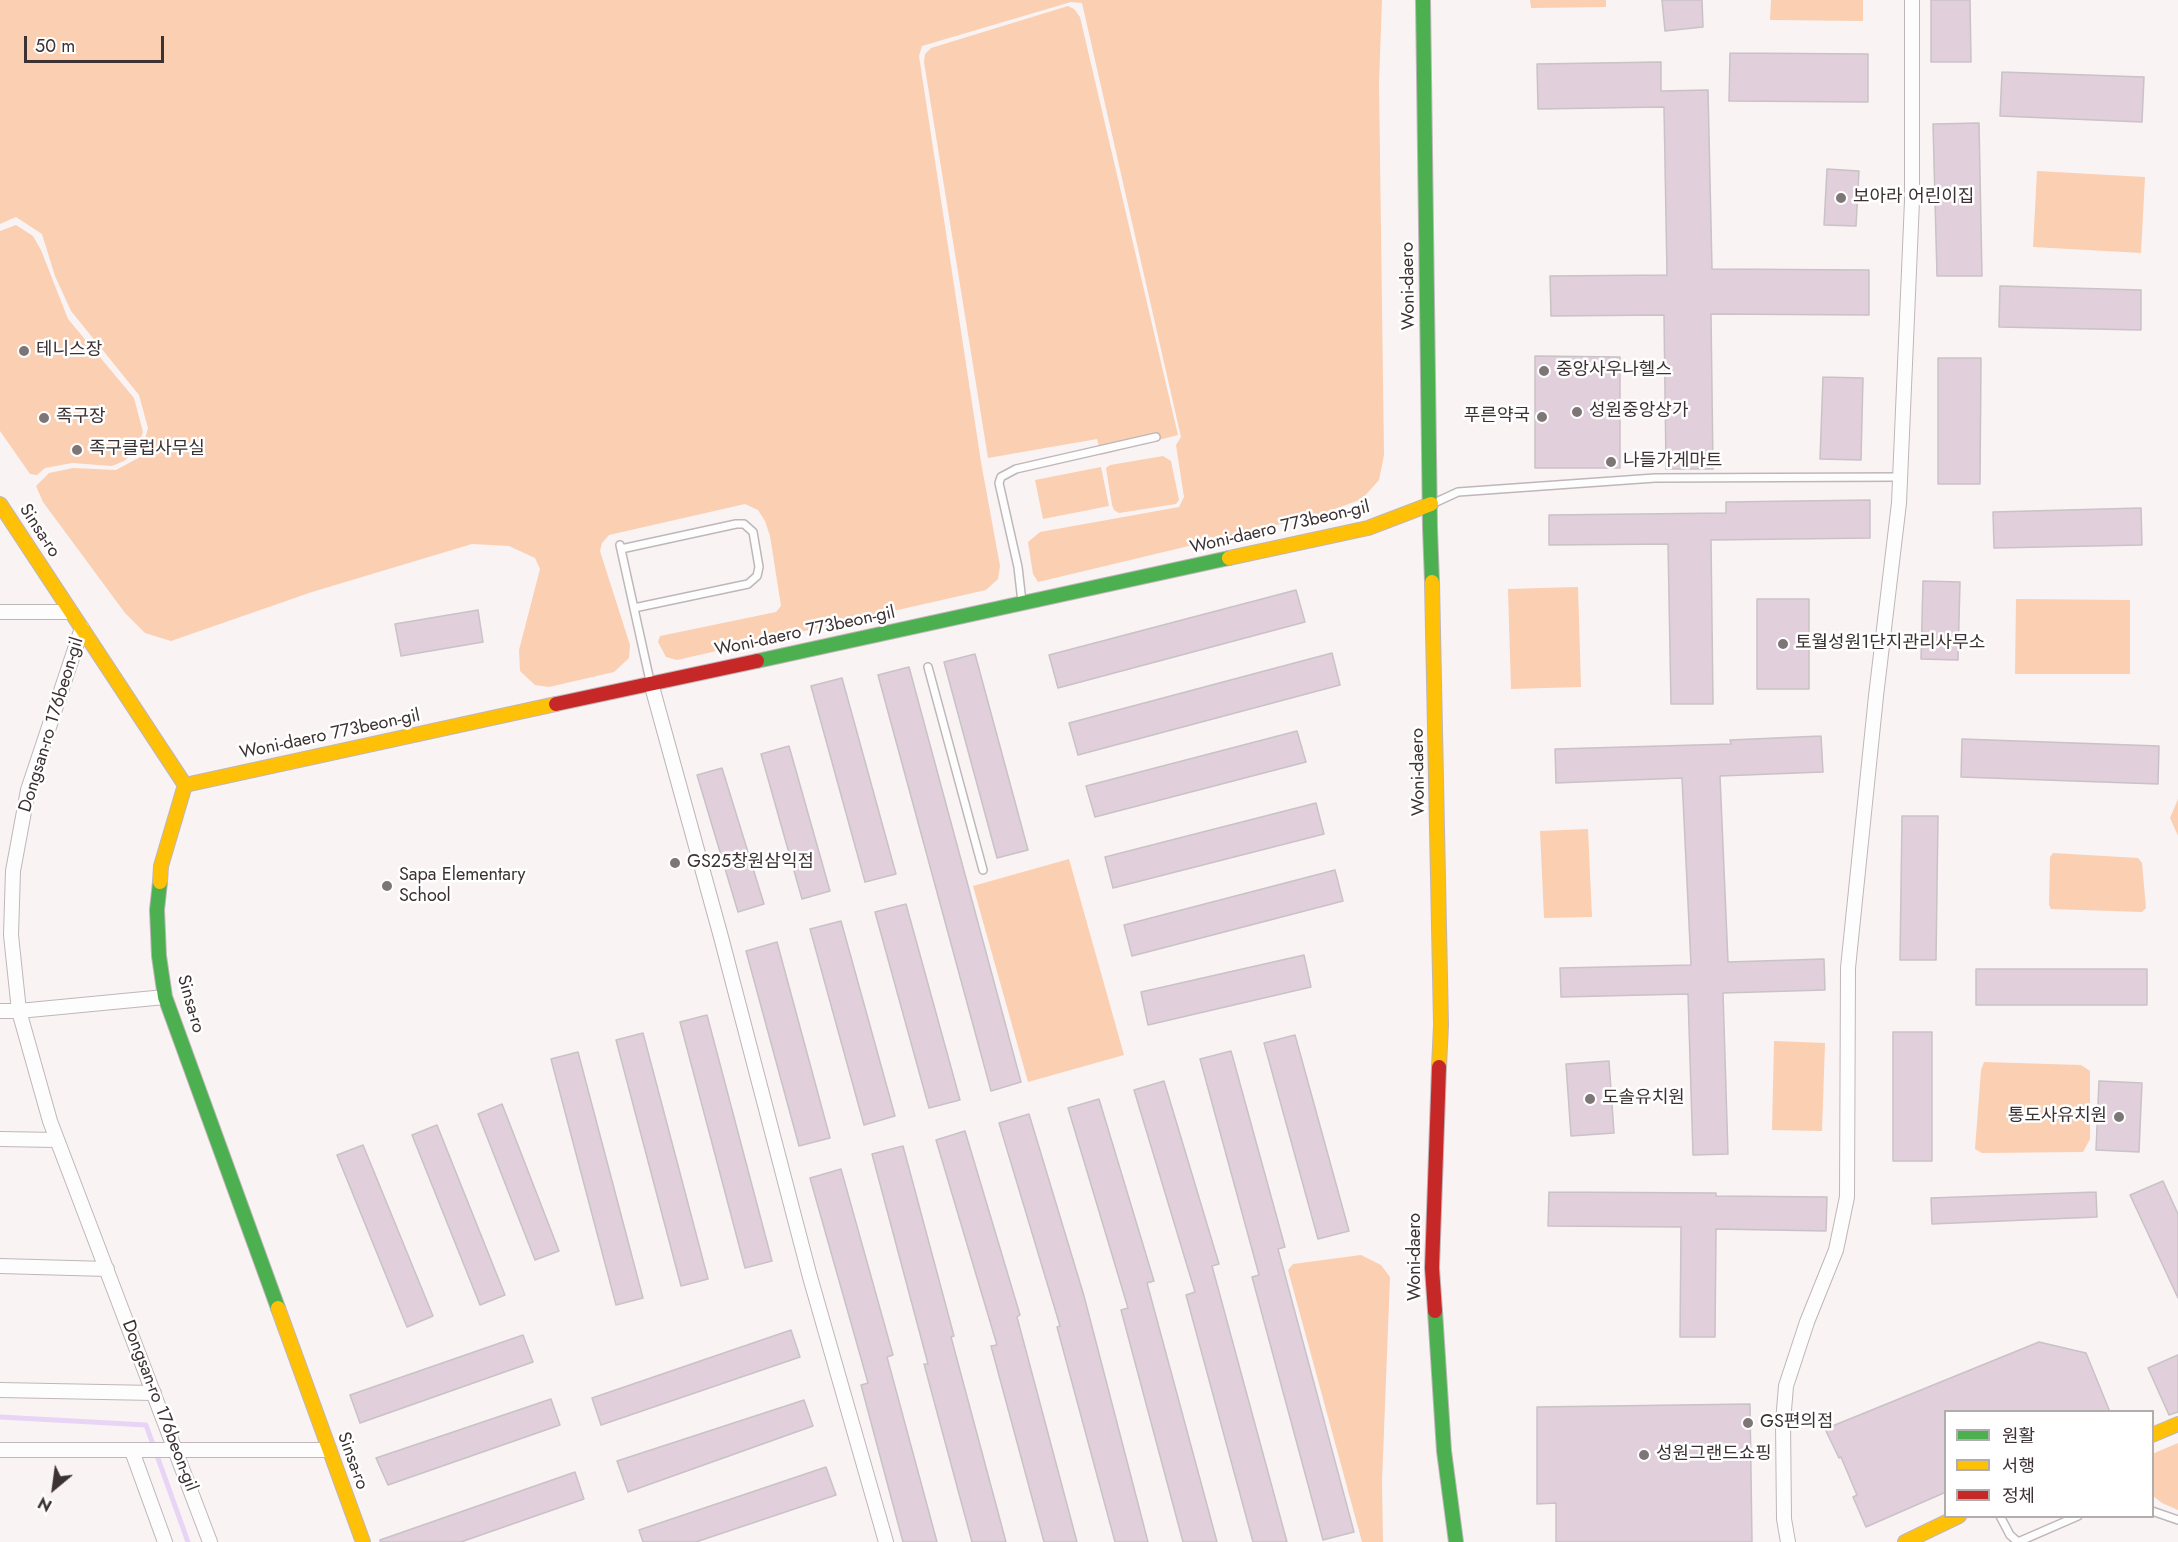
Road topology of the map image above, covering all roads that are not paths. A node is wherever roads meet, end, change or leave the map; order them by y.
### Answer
1 (1423, 0) edge
2 (1912, 0) edge
3 (1156, 436) dead end
4 (1900, 477) junction
5 (0, 504) edge
6 (1431, 504) junction
7 (1022, 603) junction
8 (634, 608) junction
9 (0, 612) edge
10 (71, 612) junction
11 (82, 628) junction
12 (928, 667) dead end
13 (651, 684) junction
14 (185, 785) junction
15 (983, 870) dead end
16 (165, 997) junction
17 (0, 1011) edge
18 (19, 1011) junction
19 (0, 1139) edge
20 (57, 1140) junction
21 (0, 1266) edge
22 (107, 1269) junction
23 (0, 1390) edge
24 (154, 1393) junction
25 (2178, 1424) edge
26 (2154, 1434) edge
27 (0, 1450) edge
28 (329, 1450) junction
29 (137, 1451) junction
30 (172, 1451) junction
31 (2154, 1512) edge
32 (1955, 1518) edge
33 (2001, 1518) edge
34 (2073, 1518) edge
35 (2178, 1520) edge
36 (165, 1542) edge
37 (210, 1542) edge
38 (363, 1542) edge
39 (886, 1542) edge
40 (1456, 1542) edge
41 (1788, 1542) edge
42 (1905, 1542) edge
43 (2018, 1542) edge

1 - 6 main road, Woni-daero
2 - 4 street
3 - 7 lane
4 - 6 lane
4 - 41 street
5 - 10 main road, Sinsa-ro
6 - 7 main road, Woni-daero 773beon-gil
6 - 40 main road, Woni-daero
7 - 13 main road, Woni-daero 773beon-gil
8 - 8 lane
8 - 13 lane
9 - 10 street
10 - 11 main road, Sinsa-ro
11 - 14 main road, Sinsa-ro
11 - 18 street, Dongsan-ro 176beon-gil
12 - 15 lane
13 - 14 main road, Woni-daero 773beon-gil
13 - 39 street
14 - 16 main road, Sinsa-ro
16 - 18 street
16 - 28 main road, Sinsa-ro
17 - 18 street
18 - 20 street, Dongsan-ro 176beon-gil
19 - 20 street
20 - 22 street, Dongsan-ro 176beon-gil
21 - 22 street
22 - 24 street, Dongsan-ro 176beon-gil
23 - 24 street
24 - 30 street, Dongsan-ro 176beon-gil
25 - 26 main road
27 - 29 street
28 - 30 street
28 - 38 main road, Sinsa-ro
29 - 30 street
29 - 36 street
30 - 37 street, Dongsan-ro 176beon-gil
31 - 35 lane
32 - 42 main road
33 - 43 lane
34 - 43 lane

